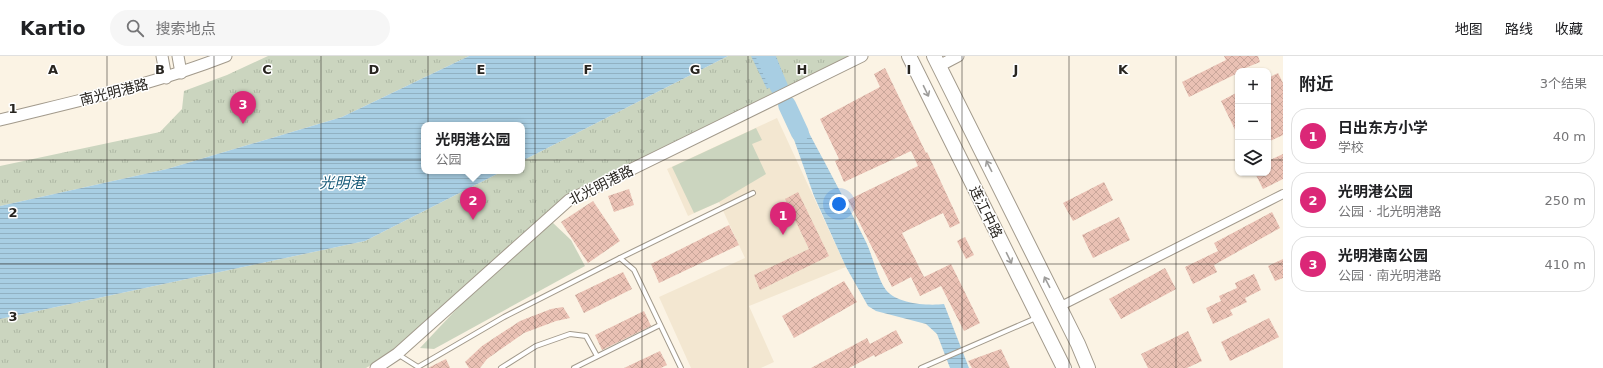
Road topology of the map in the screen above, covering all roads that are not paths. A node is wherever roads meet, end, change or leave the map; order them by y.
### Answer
1 (162, 56) edge
2 (178, 56) edge
3 (226, 56) edge
4 (862, 56) edge
5 (909, 56) edge
6 (958, 56) edge
7 (937, 61) edge
8 (181, 73) junction
9 (166, 78) junction
10 (0, 120) edge
11 (753, 193) dead end
12 (1283, 194) edge
13 (620, 258) junction
14 (1059, 307) junction
15 (1038, 317) junction
16 (660, 325) junction
17 (1078, 344) junction
18 (397, 354) junction
19 (598, 356) junction
20 (680, 367) edge
21 (376, 368) edge
22 (501, 368) edge
23 (574, 368) edge
24 (674, 368) edge
25 (921, 368) edge
26 (1063, 368) edge
27 (1088, 368) edge
28 (1095, 368) edge

1 - 9 street
2 - 8 street
3 - 8 street, 南光明港路
4 - 18 street, 北光明港路
5 -> 15 highway, 连江中路
6 - 7 street
14 -> 7 highway, 连江中路
8 - 9 street, 南光明港路
9 - 10 street, 南光明港路
11 - 13 lane
12 - 14 street
13 - 16 lane
13 - 18 lane
14 - 17 highway, 连江中路
15 - 25 lane
15 - 26 highway, 连江中路
16 - 19 lane
16 - 20 lane
17 - 27 highway, 连江中路
17 - 28 street
18 - 21 street, 北光明港路
19 - 22 lane
19 - 23 lane
20 - 24 lane

